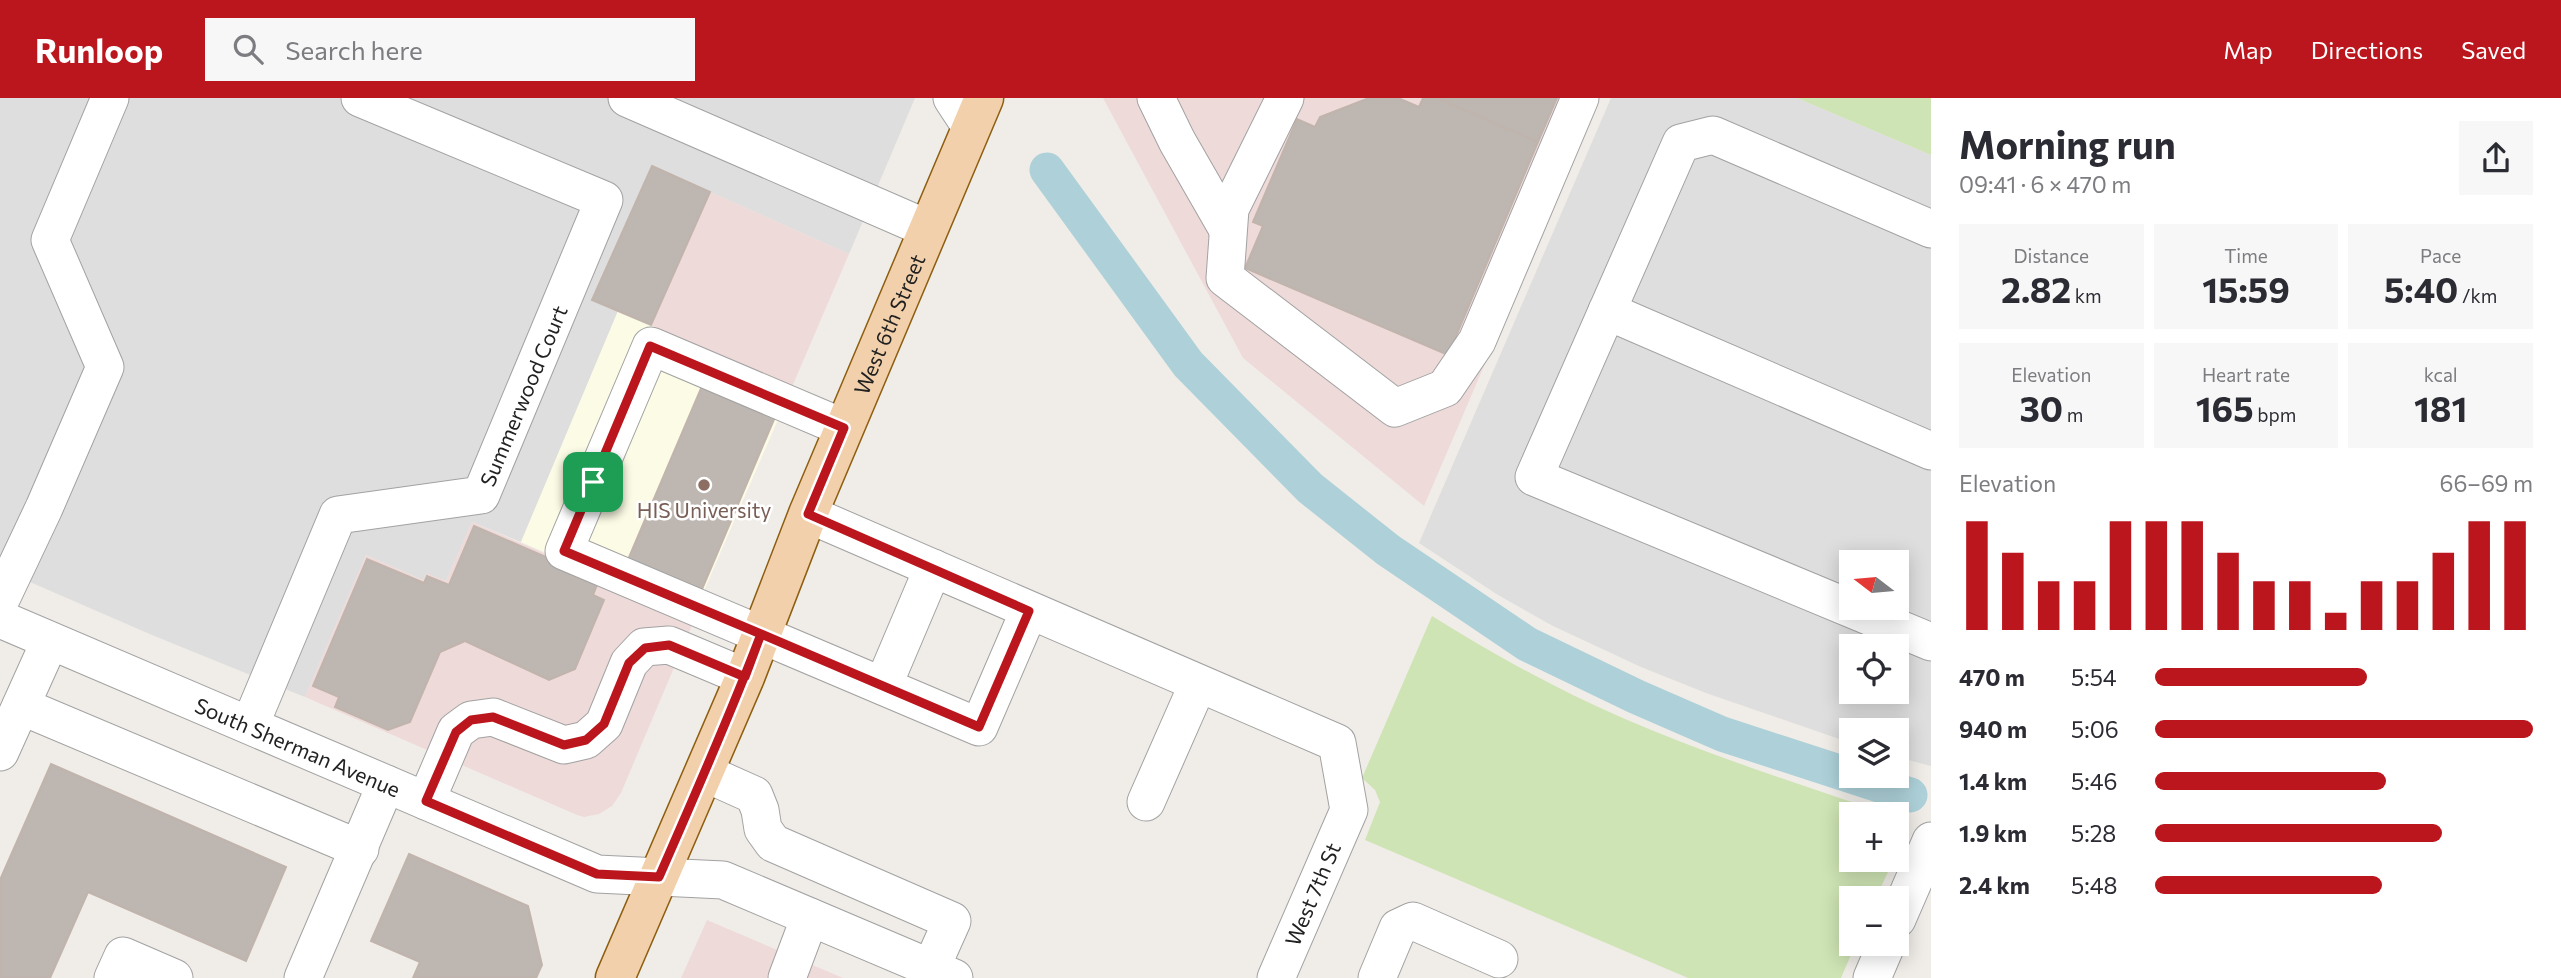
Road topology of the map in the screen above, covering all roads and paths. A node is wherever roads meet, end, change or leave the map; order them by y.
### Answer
1 (110, 98) edge
2 (360, 98) edge
3 (627, 98) edge
4 (1156, 98) edge
5 (1284, 98) edge
6 (1580, 98) edge
7 (969, 108) edge
8 (1227, 228) junction
9 (928, 229) junction
10 (1931, 229) edge
11 (1607, 311) junction
12 (844, 428) junction
13 (1931, 451) edge
14 (808, 514) junction
15 (933, 568) junction
16 (0, 601) edge
17 (1029, 611) junction
18 (0, 620) edge
19 (761, 634) junction
20 (50, 641) junction
21 (1931, 642) edge
22 (745, 677) junction
23 (1198, 684) junction
24 (883, 686) junction
25 (21, 706) junction
26 (250, 725) junction
27 (0, 752) edge
28 (705, 773) junction
29 (386, 784) junction
30 (426, 801) junction
31 (1146, 802) dead end
32 (1931, 841) edge
33 (360, 849) junction
34 (659, 877) junction
35 (1913, 900) edge
36 (810, 918) junction
37 (1499, 959) dead end
38 (942, 973) edge
39 (113, 978) edge
40 (174, 978) edge
41 (303, 978) edge
42 (615, 978) edge
43 (786, 978) edge
44 (1276, 978) edge
45 (1377, 978) edge

1 - 16 street
2 - 26 street, Summerwood Court
3 - 9 street
4 - 8 street
5 - 8 street
6 - 8 street
7 - 9 main road, West 6th Street
9 - 12 main road, West 6th Street
10 - 11 street
11 - 13 street
11 - 21 street
12 - 14 main road, West 6th Street
12 - 19 street
14 - 15 street
14 - 19 main road, West 6th Street
15 - 17 street
15 - 24 street
17 - 23 street
17 - 24 street
18 - 20 street, South Sherman Avenue
19 - 22 main road, West 6th Street
19 - 24 street
20 - 25 street
20 - 26 street, South Sherman Avenue
22 - 28 main road, West 6th Street
22 - 30 street
23 - 31 street
23 - 44 street, West 7th St
25 - 27 street
25 - 33 street
26 - 29 street, South Sherman Avenue
28 - 34 main road, West 6th Street
28 - 38 street
29 - 30 street, South Sherman Avenue
29 - 33 street
30 - 34 street, South Sherman Avenue
32 - 35 street
33 - 41 street
34 - 36 street, South Sherman Avenue
34 - 42 main road, West 6th Street
36 - 38 street, South Sherman Avenue
36 - 43 street
37 - 45 street
39 - 40 street

